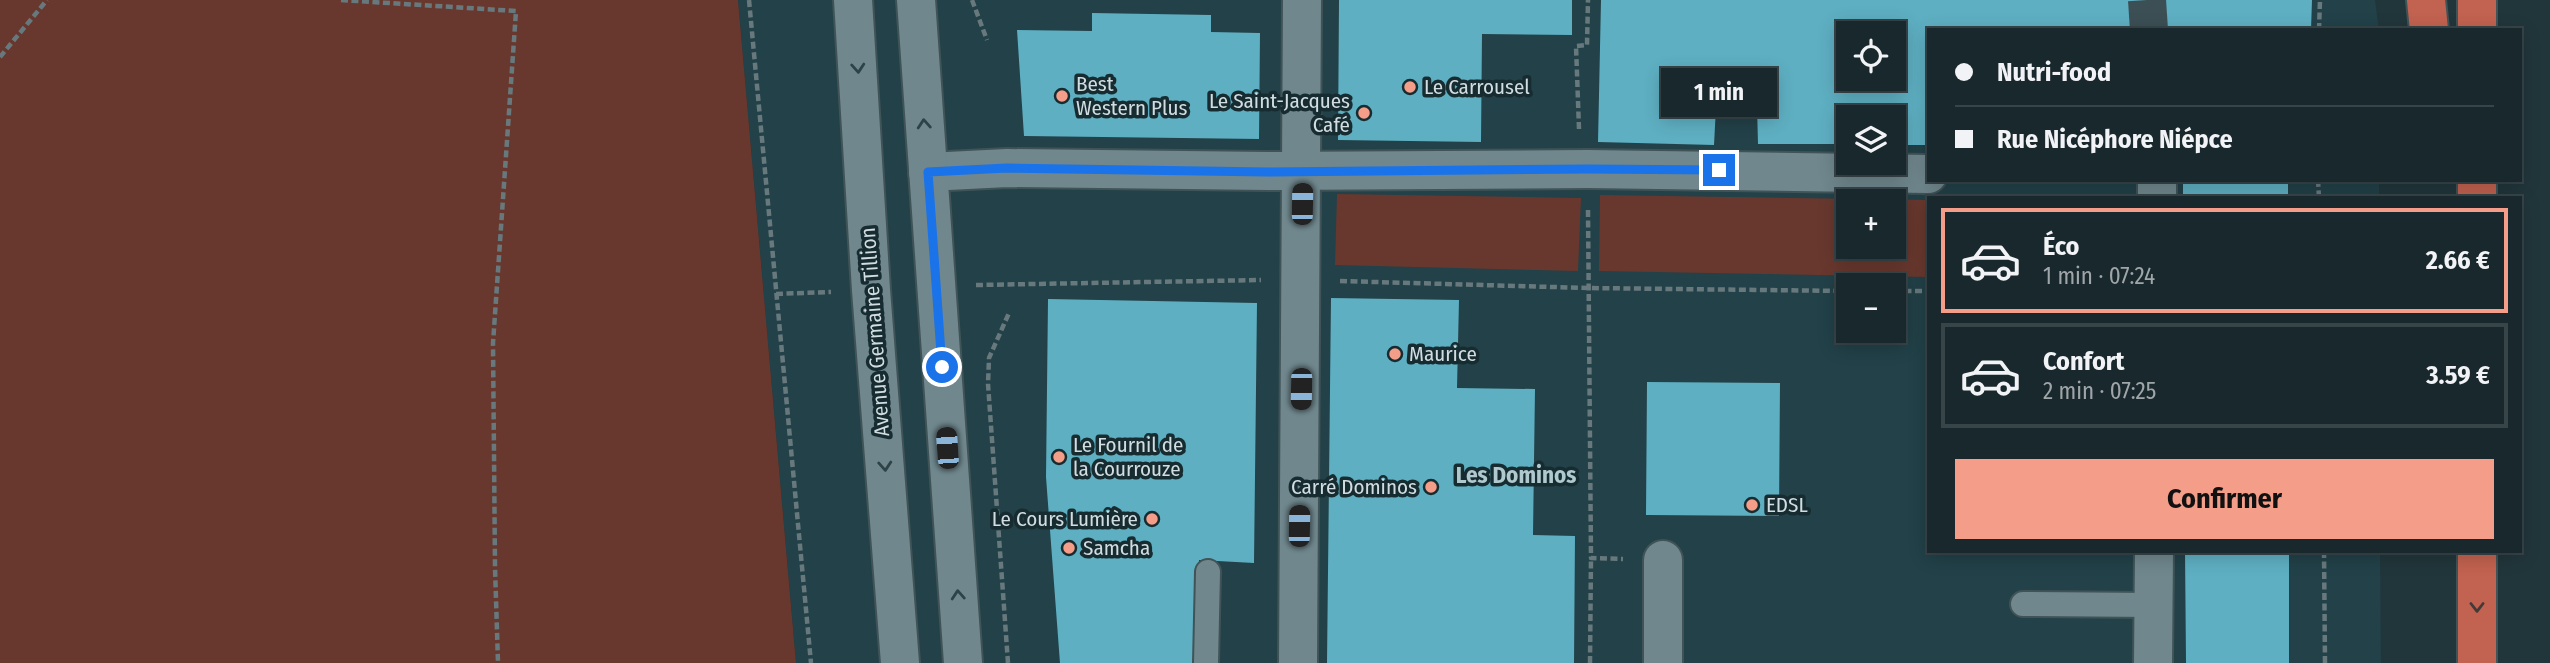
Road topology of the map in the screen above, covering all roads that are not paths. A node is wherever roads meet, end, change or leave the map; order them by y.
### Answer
1 (853, 0) edge
2 (916, 0) edge
3 (1302, 0) edge
4 (2426, 0) edge
5 (2477, 0) edge
6 (2429, 28) edge
7 (2477, 28) edge
8 (1303, 171) junction
9 (928, 172) junction
10 (1927, 174) edge
11 (2154, 553) edge
12 (2477, 553) edge
13 (1663, 560) road end
14 (1208, 572) dead end
15 (2022, 604) dead end
16 (2154, 605) junction
17 (900, 663) edge
18 (963, 663) edge
19 (1206, 663) edge
20 (1298, 663) edge
21 (1663, 663) edge
22 (2153, 663) edge
23 (2477, 663) edge

1 -> 17 street, Avenue Germaine Tillion
9 -> 2 street
3 - 8 street
4 - 6 highway
5 - 7 highway
8 - 9 street
8 - 10 street
8 - 20 street
18 -> 9 street
11 - 16 street
12 -> 23 highway
13 - 21 street
14 - 19 lane
15 - 16 lane
16 - 22 street

